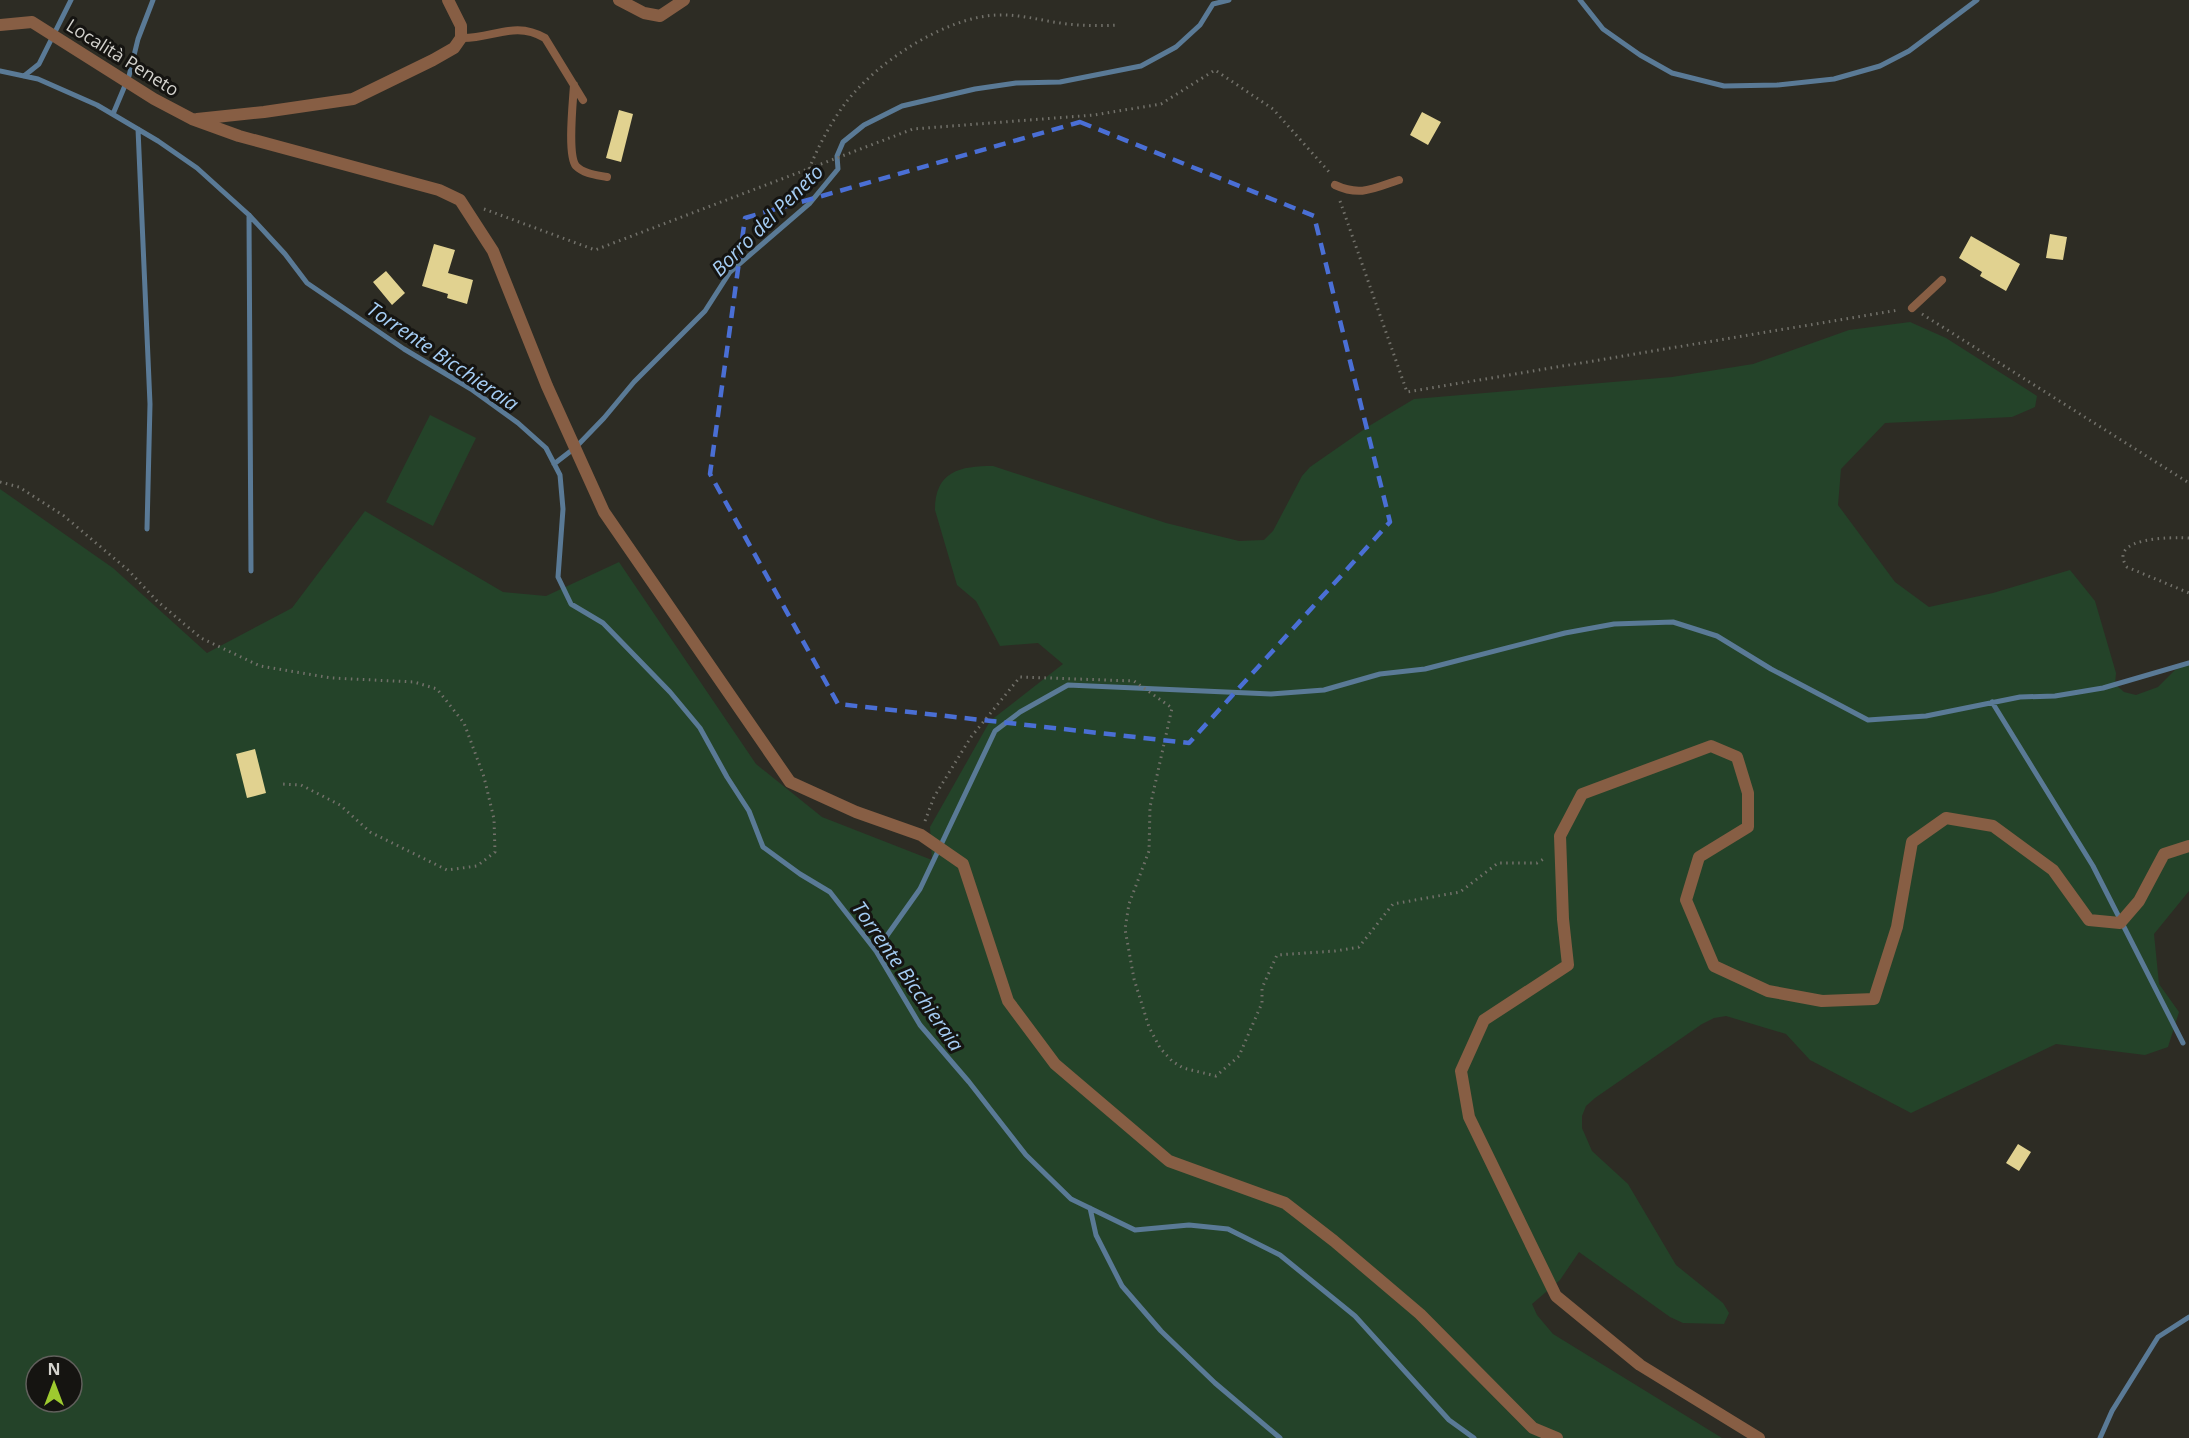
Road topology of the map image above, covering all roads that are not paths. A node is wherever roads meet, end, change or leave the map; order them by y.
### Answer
1 (448, 0) edge
2 (619, 0) edge
3 (675, 2) edge
4 (0, 24) edge
5 (461, 38) junction
6 (574, 85) junction
7 (583, 100) dead end
8 (192, 119) junction
9 (608, 177) dead end
10 (1400, 180) dead end
11 (1335, 185) road end
12 (1942, 280) dead end
13 (1912, 308) road end
14 (2189, 846) edge
15 (1557, 1438) edge
16 (1759, 1438) edge

1 - 5 street
2 - 3 street
4 - 8 street, Località Peneto
5 - 6 lane
5 - 8 street
6 - 7 lane
6 - 9 lane
8 - 15 street, Località Peneto
10 - 11 lane
12 - 13 lane
14 - 16 street

